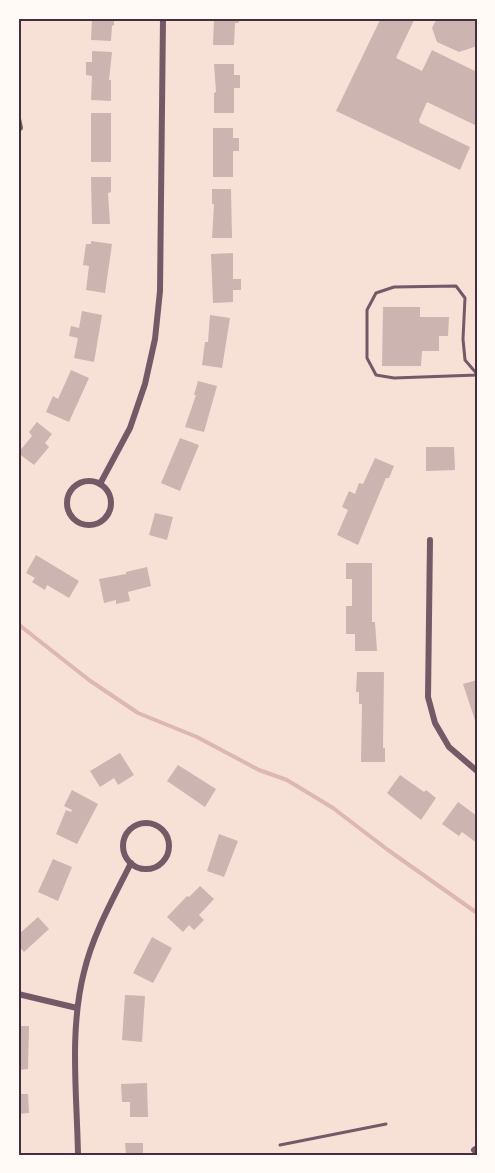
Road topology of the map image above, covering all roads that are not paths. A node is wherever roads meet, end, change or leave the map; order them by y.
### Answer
1 (163, 18) edge
2 (18, 119) edge
3 (18, 129) edge
4 (477, 374) edge
5 (100, 484) junction
6 (430, 540) dead end
7 (477, 771) edge
8 (131, 863) junction
9 (18, 994) edge
10 (77, 1008) junction
11 (386, 1124) dead end
12 (280, 1145) dead end
13 (78, 1155) edge

1 - 5 street
2 - 3 street
4 - 4 lane
5 - 5 street
6 - 7 street
8 - 8 street
8 - 10 street
9 - 10 street
10 - 13 street
11 - 12 lane

